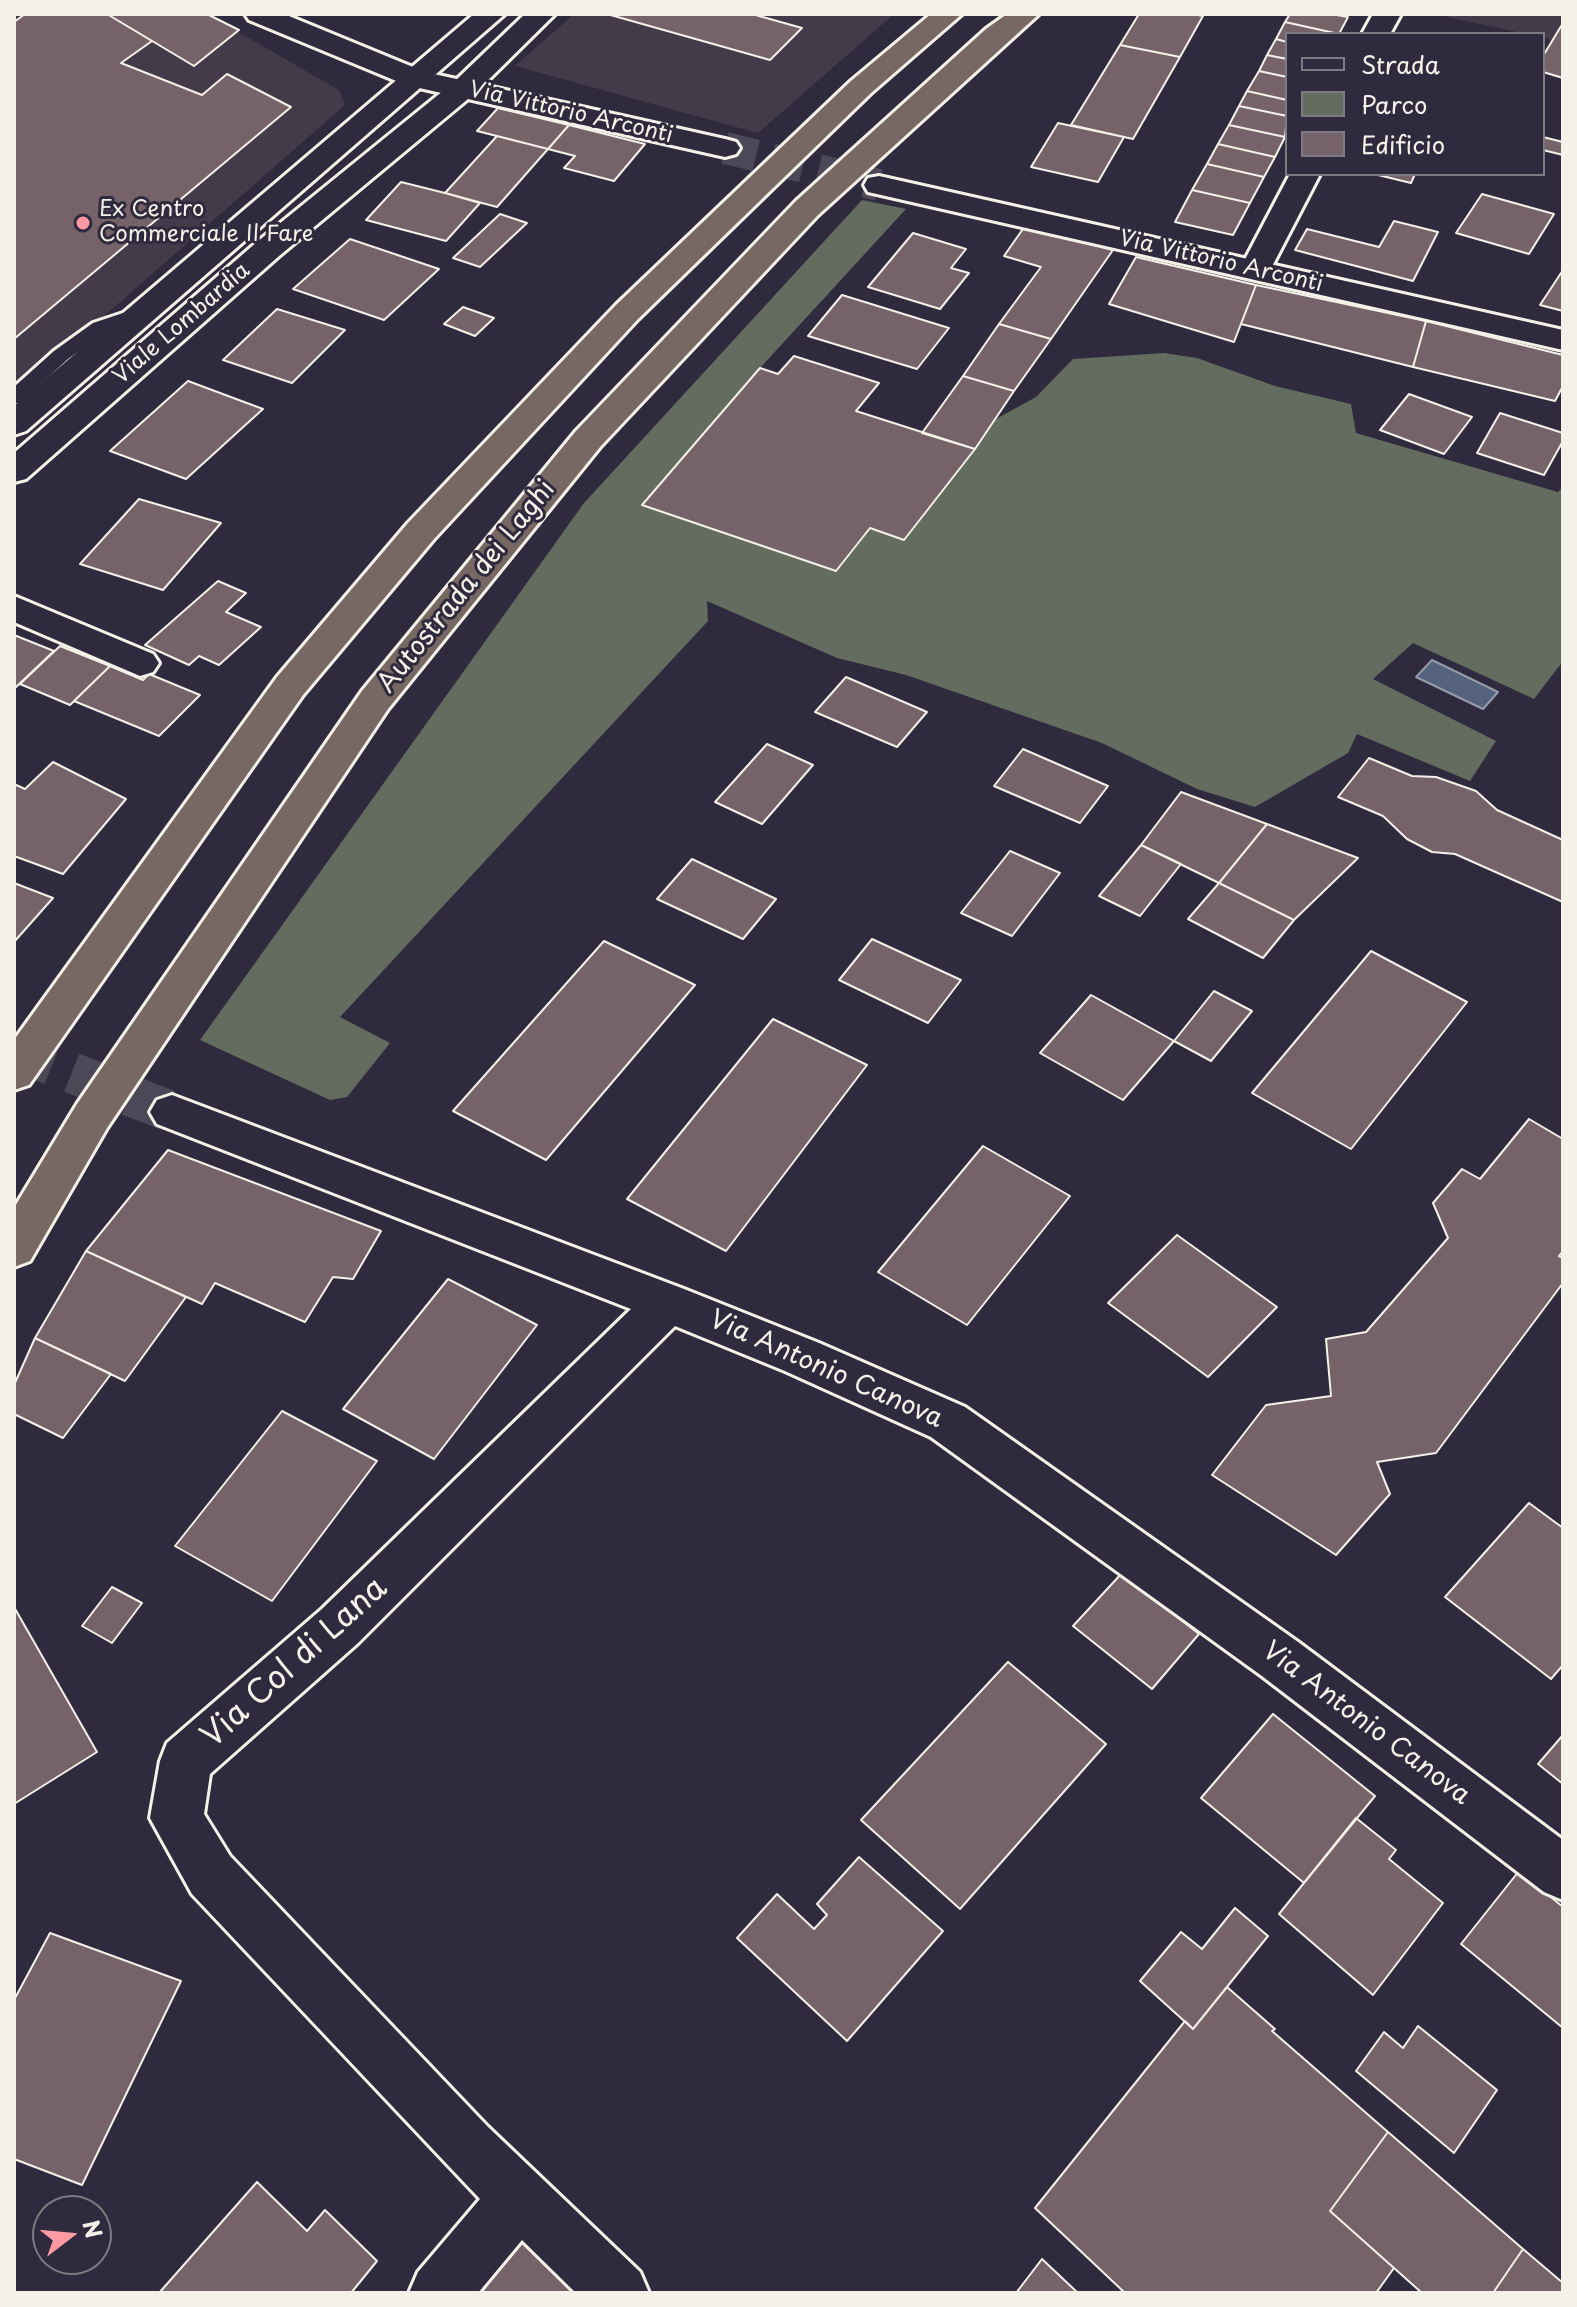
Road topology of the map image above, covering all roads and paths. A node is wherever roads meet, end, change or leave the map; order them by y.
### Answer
1 (259, 14) edge
2 (491, 14) edge
3 (541, 14) edge
4 (948, 14) edge
5 (1025, 14) edge
6 (1032, 14) edge
7 (1387, 14) edge
8 (1377, 32) edge
9 (996, 35) junction
10 (416, 79) junction
11 (464, 88) junction
12 (725, 148) tunnel mouth
13 (1304, 176) edge
14 (879, 185) tunnel mouth
15 (1256, 269) junction
16 (144, 312) junction
17 (1563, 340) edge
18 (14, 398) edge
19 (14, 424) edge
20 (14, 471) edge
21 (14, 608) edge
22 (140, 663) dead end
23 (14, 1073) edge
24 (172, 1112) tunnel mouth
25 (14, 1248) edge
26 (668, 1303) junction
27 (1563, 1873) edge
28 (519, 2197) junction
29 (439, 2293) edge
30 (619, 2293) edge

1 - 10 street, Via Vittorio Arconti
2 - 10 street, Viale Lombardia
3 - 11 street, Viale Lombardia
4 - 23 highway
5 - 9 highway, Autostrada dei Laghi
6 - 9 highway
7 - 8 street
9 - 25 highway, Autostrada dei Laghi
10 - 11 street, Via Vittorio Arconti
10 - 16 street, Viale Lombardia
11 - 12 street, Via Vittorio Arconti
11 - 20 street, Viale Lombardia
13 - 15 street
14 - 15 street, Via Vittorio Arconti
15 - 17 street, Via Vittorio Arconti
16 - 18 lane
16 - 19 street, Viale Lombardia
21 - 22 street
24 - 26 street, Via Antonio Canova
26 - 27 street, Via Antonio Canova
26 - 28 street, Via Col di Lana
28 - 29 street
28 - 30 street, Via Col di Lana

